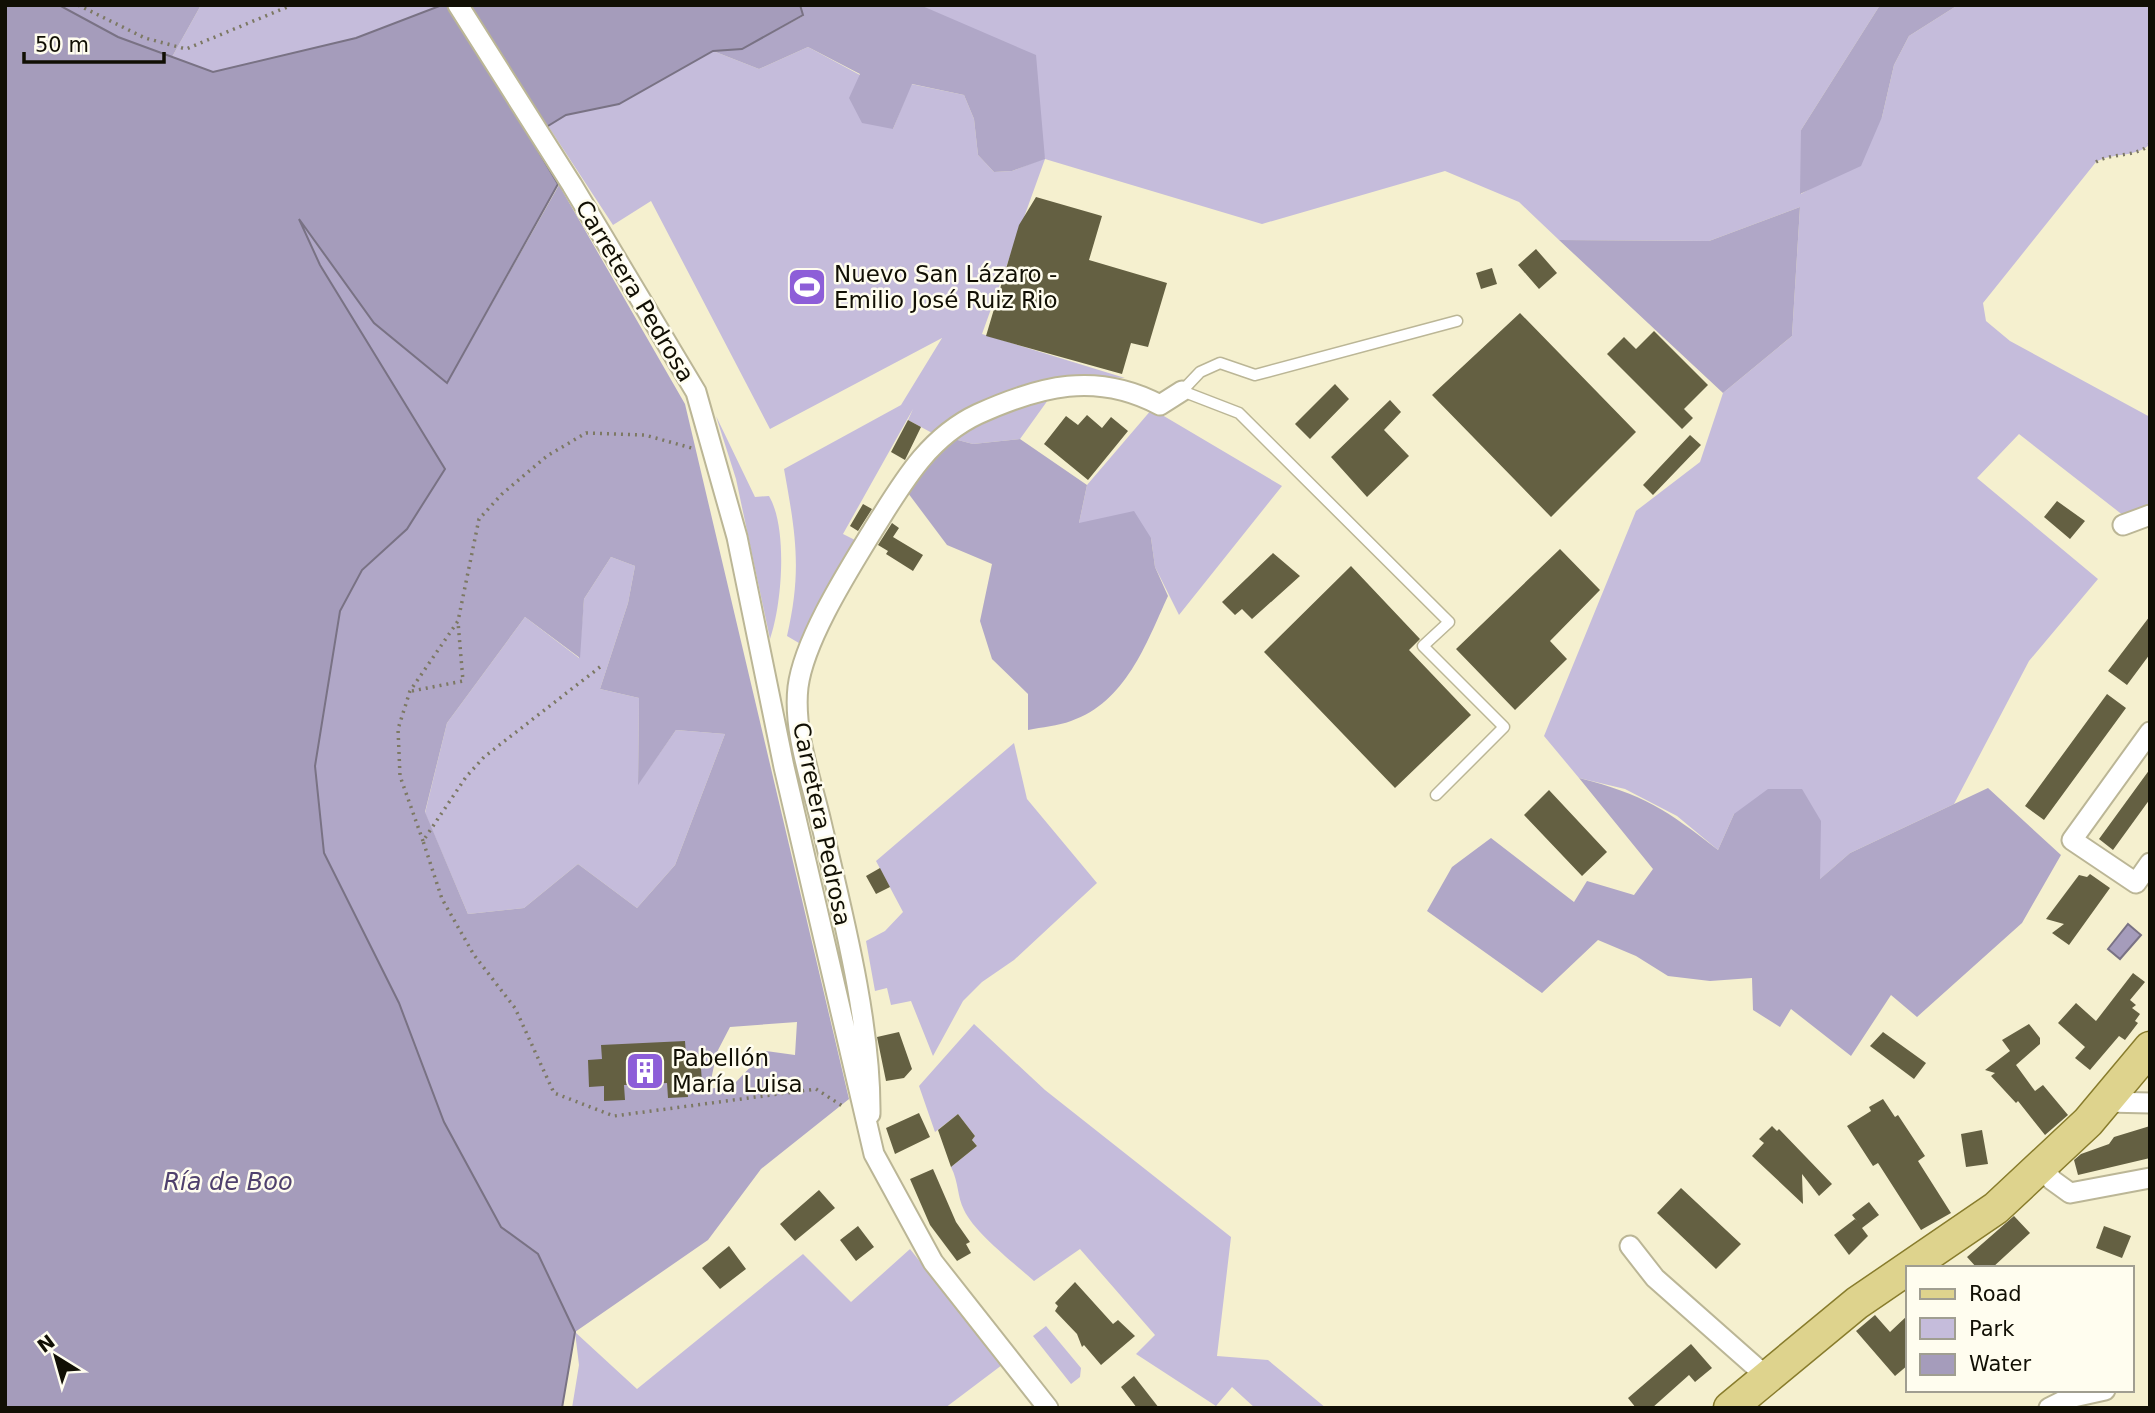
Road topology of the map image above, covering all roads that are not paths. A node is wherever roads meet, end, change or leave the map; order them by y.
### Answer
1 (458, 5) edge
2 (1457, 321) dead end
3 (1182, 391) junction
4 (2150, 515) edge
5 (2123, 525) dead end
6 (2150, 732) edge
7 (1436, 796) dead end
8 (2150, 863) edge
9 (2150, 1048) edge
10 (2106, 1102) junction
11 (2150, 1102) edge
12 (868, 1125) junction
13 (2043, 1166) junction
14 (2150, 1178) edge
15 (1630, 1246) dead end
16 (1911, 1266) edge
17 (1906, 1270) edge
18 (1768, 1377) junction
19 (2096, 1392) edge
20 (1045, 1407) edge
21 (1730, 1408) edge
22 (2049, 1408) edge

1 - 12 street, Carretera Pedrosa
2 - 3 lane
3 - 7 lane
3 - 12 street, Carretera Pedrosa
4 - 5 street
6 - 8 street
9 - 10 main road
10 - 11 street
10 - 13 main road
12 - 20 street, Carretera Pedrosa
13 - 14 street
13 - 16 main road
15 - 18 street
17 - 18 main road
18 - 21 main road
19 - 22 street

